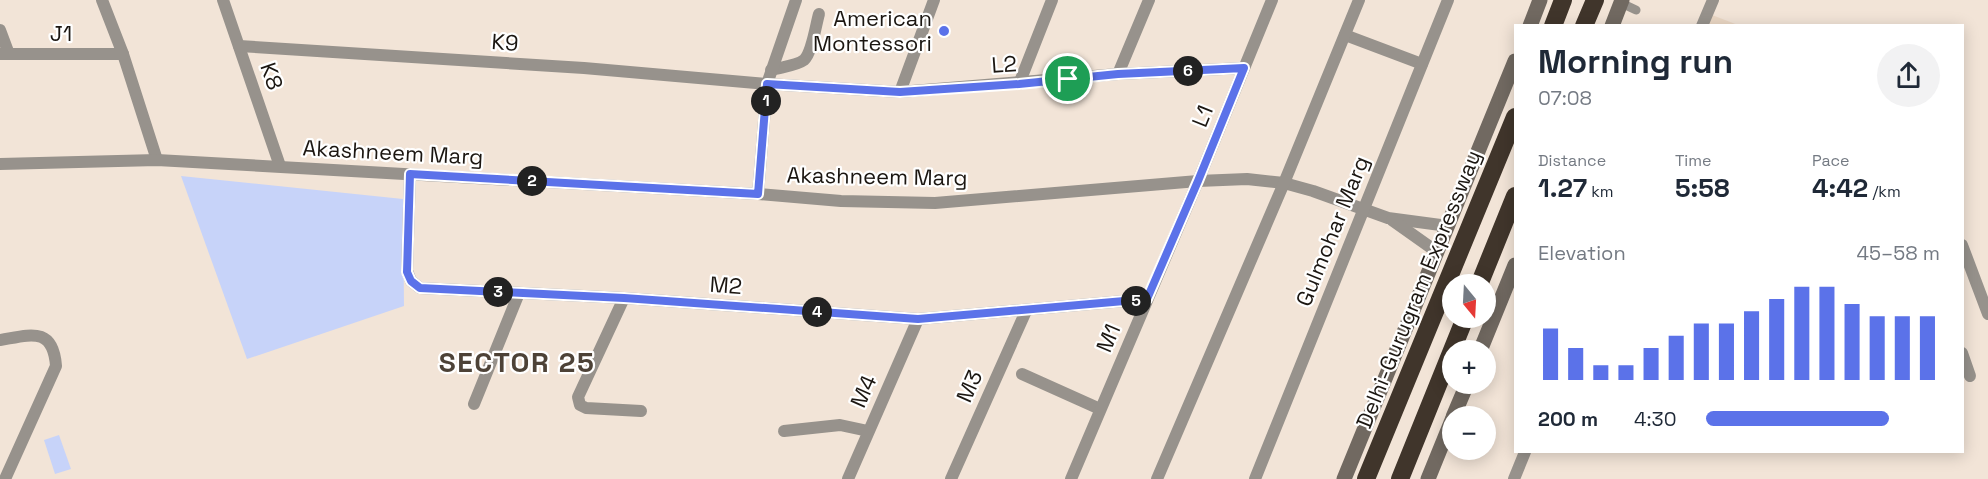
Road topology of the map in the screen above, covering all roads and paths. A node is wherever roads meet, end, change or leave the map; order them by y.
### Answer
1 (102, 0) edge
2 (223, 0) edge
3 (796, 0) edge
4 (934, 0) edge
5 (1052, 0) edge
6 (1149, 0) edge
7 (1272, 0) edge
8 (1359, 0) edge
9 (1448, 0) edge
10 (1540, 0) edge
11 (1563, 0) edge
12 (1594, 0) edge
13 (1713, 0) edge
14 (1622, 2) edge
15 (1636, 10) dead end
16 (819, 14) dead end
17 (1531, 24) edge
18 (1553, 24) edge
19 (1585, 24) edge
20 (1613, 24) edge
21 (1703, 24) edge
22 (0, 30) edge
23 (1345, 35) junction
24 (239, 46) junction
25 (4, 54) edge
26 (123, 54) junction
27 (1514, 63) edge
28 (1422, 64) junction
29 (1244, 68) junction
30 (771, 70) junction
31 (1118, 74) junction
32 (767, 84) junction
33 (1019, 84) junction
34 (900, 92) junction
35 (1514, 119) edge
36 (157, 160) junction
37 (0, 164) edge
38 (280, 166) junction
39 (410, 174) junction
40 (1198, 181) junction
41 (1284, 183) junction
42 (758, 194) junction
43 (1514, 198) edge
44 (1363, 209) junction
45 (1388, 218) junction
46 (1448, 226) junction
47 (1964, 249) edge
48 (1437, 252) junction
49 (1514, 267) edge
50 (1483, 274) edge
51 (519, 293) junction
52 (624, 298) junction
53 (1147, 299) junction
54 (1026, 311) junction
55 (1988, 314) edge
56 (918, 319) junction
57 (1461, 328) edge
58 (0, 340) edge
59 (1484, 340) edge
60 (1964, 358) edge
61 (1022, 374) dead end
62 (1970, 375) dead end
63 (474, 404) dead end
64 (1100, 409) junction
65 (641, 411) dead end
66 (784, 431) dead end
67 (868, 432) junction
68 (1442, 445) edge
69 (1525, 453) edge
70 (5, 479) edge
71 (848, 479) edge
72 (951, 479) edge
73 (1071, 479) edge
74 (1156, 479) edge
75 (1255, 479) edge
76 (1344, 479) edge
77 (1366, 479) edge
78 (1400, 479) edge
79 (1428, 479) edge
80 (1514, 479) edge

1 - 26 street
2 - 24 street, K8
3 - 30 street
4 - 34 street
5 - 33 street
6 - 31 street
7 - 29 street, L1
8 - 23 street
9 - 28 street, Gulmohar Marg
10 - 17 main road
11 - 18 highway
12 - 19 highway
13 - 21 street
14 - 15 street
14 - 20 main road
16 - 30 street
22 - 25 street
23 - 28 street
23 - 41 street
24 - 32 street, K9
24 - 38 street, K8
25 - 26 street, J1
26 - 36 street
27 - 46 main road
28 - 44 street, Gulmohar Marg
29 - 31 street, L2
29 - 40 street, L1
30 - 32 street
31 - 33 street, L2
32 - 34 street, L2
32 - 42 street
33 - 34 street, L2
35 - 77 highway, Delhi-Gurugram Expressway
36 - 37 street, Akashneem Marg
36 - 38 street, Akashneem Marg
38 - 39 street, Akashneem Marg
39 - 42 street, Akashneem Marg
39 - 51 street, M2
40 - 41 street, Akashneem Marg
40 - 42 street, Akashneem Marg
40 - 53 street, M1
41 - 44 street, Akashneem Marg
41 - 74 street
43 - 50 highway
44 - 45 street, Akashneem Marg
44 - 75 street, Gulmohar Marg
45 - 46 street, Akashneem Marg
45 - 48 street, Akashneem Marg
46 - 48 main road
47 - 55 street
48 - 76 main road
49 - 59 main road
51 - 52 street, M2
51 - 63 street
52 - 56 street, M2
52 - 65 street
53 - 54 street, M2
53 - 64 street, M1
54 - 56 street, M2
54 - 72 street, M3
56 - 67 street, M4
57 - 78 highway
58 - 70 street
60 - 62 street
61 - 64 street
64 - 73 street, M1
66 - 67 street
67 - 71 street, M4
68 - 79 main road
69 - 80 street

